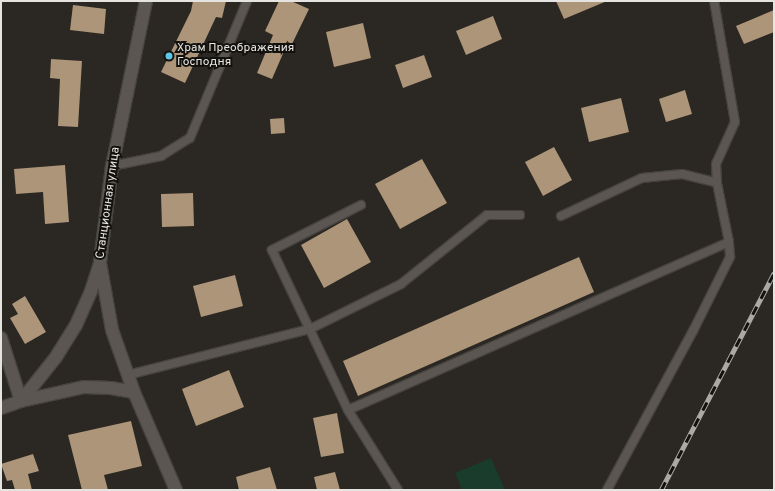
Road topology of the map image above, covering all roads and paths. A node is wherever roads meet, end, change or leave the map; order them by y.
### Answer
1 (146, 1) edge
2 (247, 1) edge
3 (714, 1) edge
4 (112, 166) junction
5 (717, 183) junction
6 (361, 205) dead end
7 (520, 215) dead end
8 (561, 216) dead end
9 (729, 242) junction
10 (100, 262) junction
11 (310, 329) junction
12 (1, 338) edge
13 (128, 375) junction
14 (134, 392) junction
15 (21, 401) junction
16 (1, 408) edge
17 (348, 410) junction
18 (176, 490) edge
19 (398, 490) edge
20 (607, 490) edge

1 - 4 main road, Станционная улица
2 - 4 lane
3 - 5 lane
4 - 10 main road, Станционная улица
5 - 8 lane
5 - 9 lane
6 - 11 lane
7 - 11 lane
9 - 17 lane
9 - 20 lane
10 - 13 main road, Станционная улица
10 - 15 main road
11 - 13 lane
11 - 17 lane
12 - 15 main road
13 - 14 main road, Станционная улица
14 - 15 main road
14 - 18 main road, Станционная улица
15 - 16 main road
17 - 19 lane

